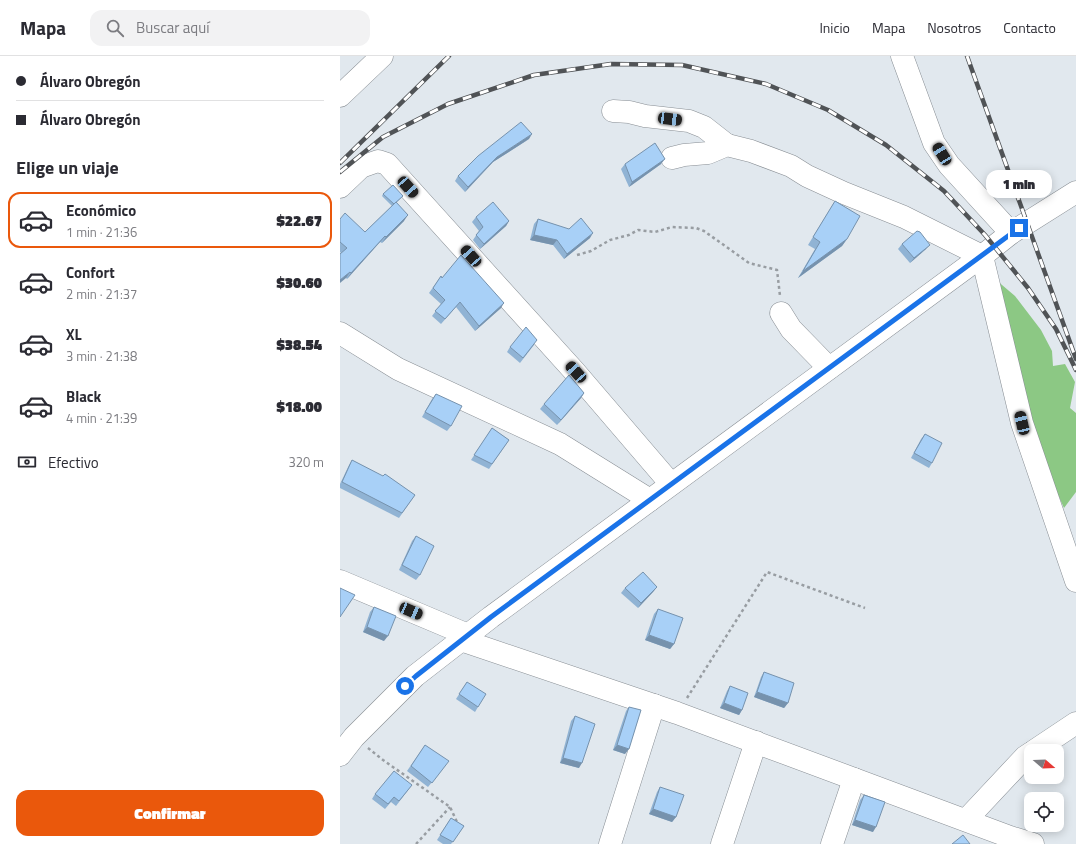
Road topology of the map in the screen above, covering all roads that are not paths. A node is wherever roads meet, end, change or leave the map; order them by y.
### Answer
1 (382, 56) edge
2 (902, 56) edge
3 (340, 96) edge
4 (613, 111) dead end
5 (727, 145) junction
6 (672, 158) dead end
7 (340, 187) edge
8 (1076, 192) edge
9 (1011, 233) junction
10 (982, 256) junction
11 (781, 312) road end
12 (340, 333) edge
13 (829, 368) junction
14 (671, 484) junction
15 (650, 500) junction
16 (340, 581) edge
17 (1076, 582) edge
18 (465, 637) junction
19 (654, 705) junction
20 (1076, 723) edge
21 (756, 742) junction
22 (1044, 744) edge
23 (340, 755) edge
24 (1024, 758) edge
25 (854, 779) junction
26 (966, 820) junction
27 (1006, 840) edge
28 (610, 844) edge
29 (722, 844) edge
30 (832, 844) edge
31 (1033, 844) edge

1 - 3 street
2 - 9 street
4 - 5 street
5 - 6 street
5 - 10 street
7 - 14 street
8 - 9 street
9 - 10 street
10 - 13 street
10 - 17 street
11 - 13 street
12 - 15 street
13 - 14 street
14 - 15 street
15 - 18 street
16 - 18 street
18 - 19 street
18 - 23 street
19 - 21 street
19 - 28 street
20 - 22 street
21 - 25 street
21 - 29 street
24 - 26 street
25 - 26 street
25 - 30 street
26 - 27 street
27 - 31 street

